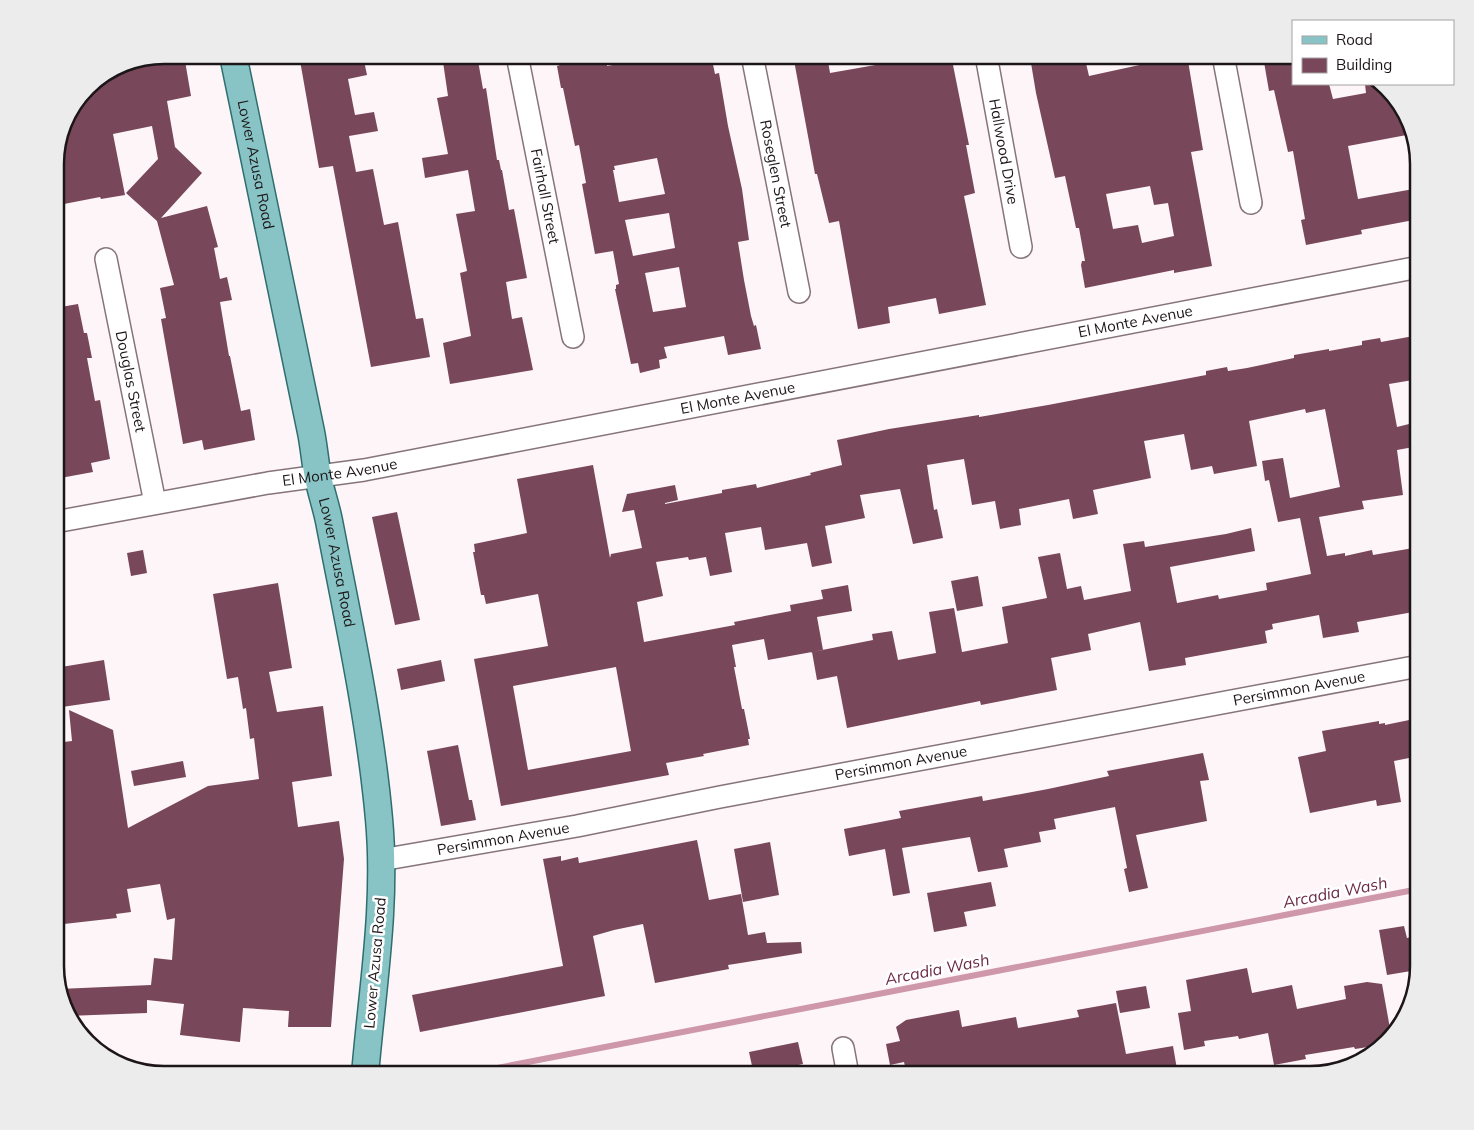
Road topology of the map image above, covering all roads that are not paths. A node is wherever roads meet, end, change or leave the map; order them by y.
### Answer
1 (235, 64) edge
2 (519, 64) edge
3 (754, 64) edge
4 (988, 64) edge
5 (1226, 64) edge
6 (1251, 203) dead end
7 (1021, 247) dead end
8 (106, 259) dead end
9 (1410, 269) edge
10 (799, 292) dead end
11 (573, 337) dead end
12 (318, 477) junction
13 (156, 503) junction
14 (64, 520) edge
15 (1410, 668) edge
16 (382, 860) junction
17 (843, 1048) dead end
18 (366, 1066) edge
19 (846, 1066) edge

1 - 12 main road, Lower Azusa Road
2 - 11 street, Fairhall Street
3 - 10 street, Roseglen Street
4 - 7 street, Hallwood Drive
5 - 6 street
8 - 13 street, Douglas Street
9 - 12 street, El Monte Avenue
12 - 13 street, El Monte Avenue
12 - 16 main road, Lower Azusa Road
13 - 14 street, El Monte Avenue
15 - 16 street, Persimmon Avenue
16 - 18 main road, Lower Azusa Road
17 - 19 street

